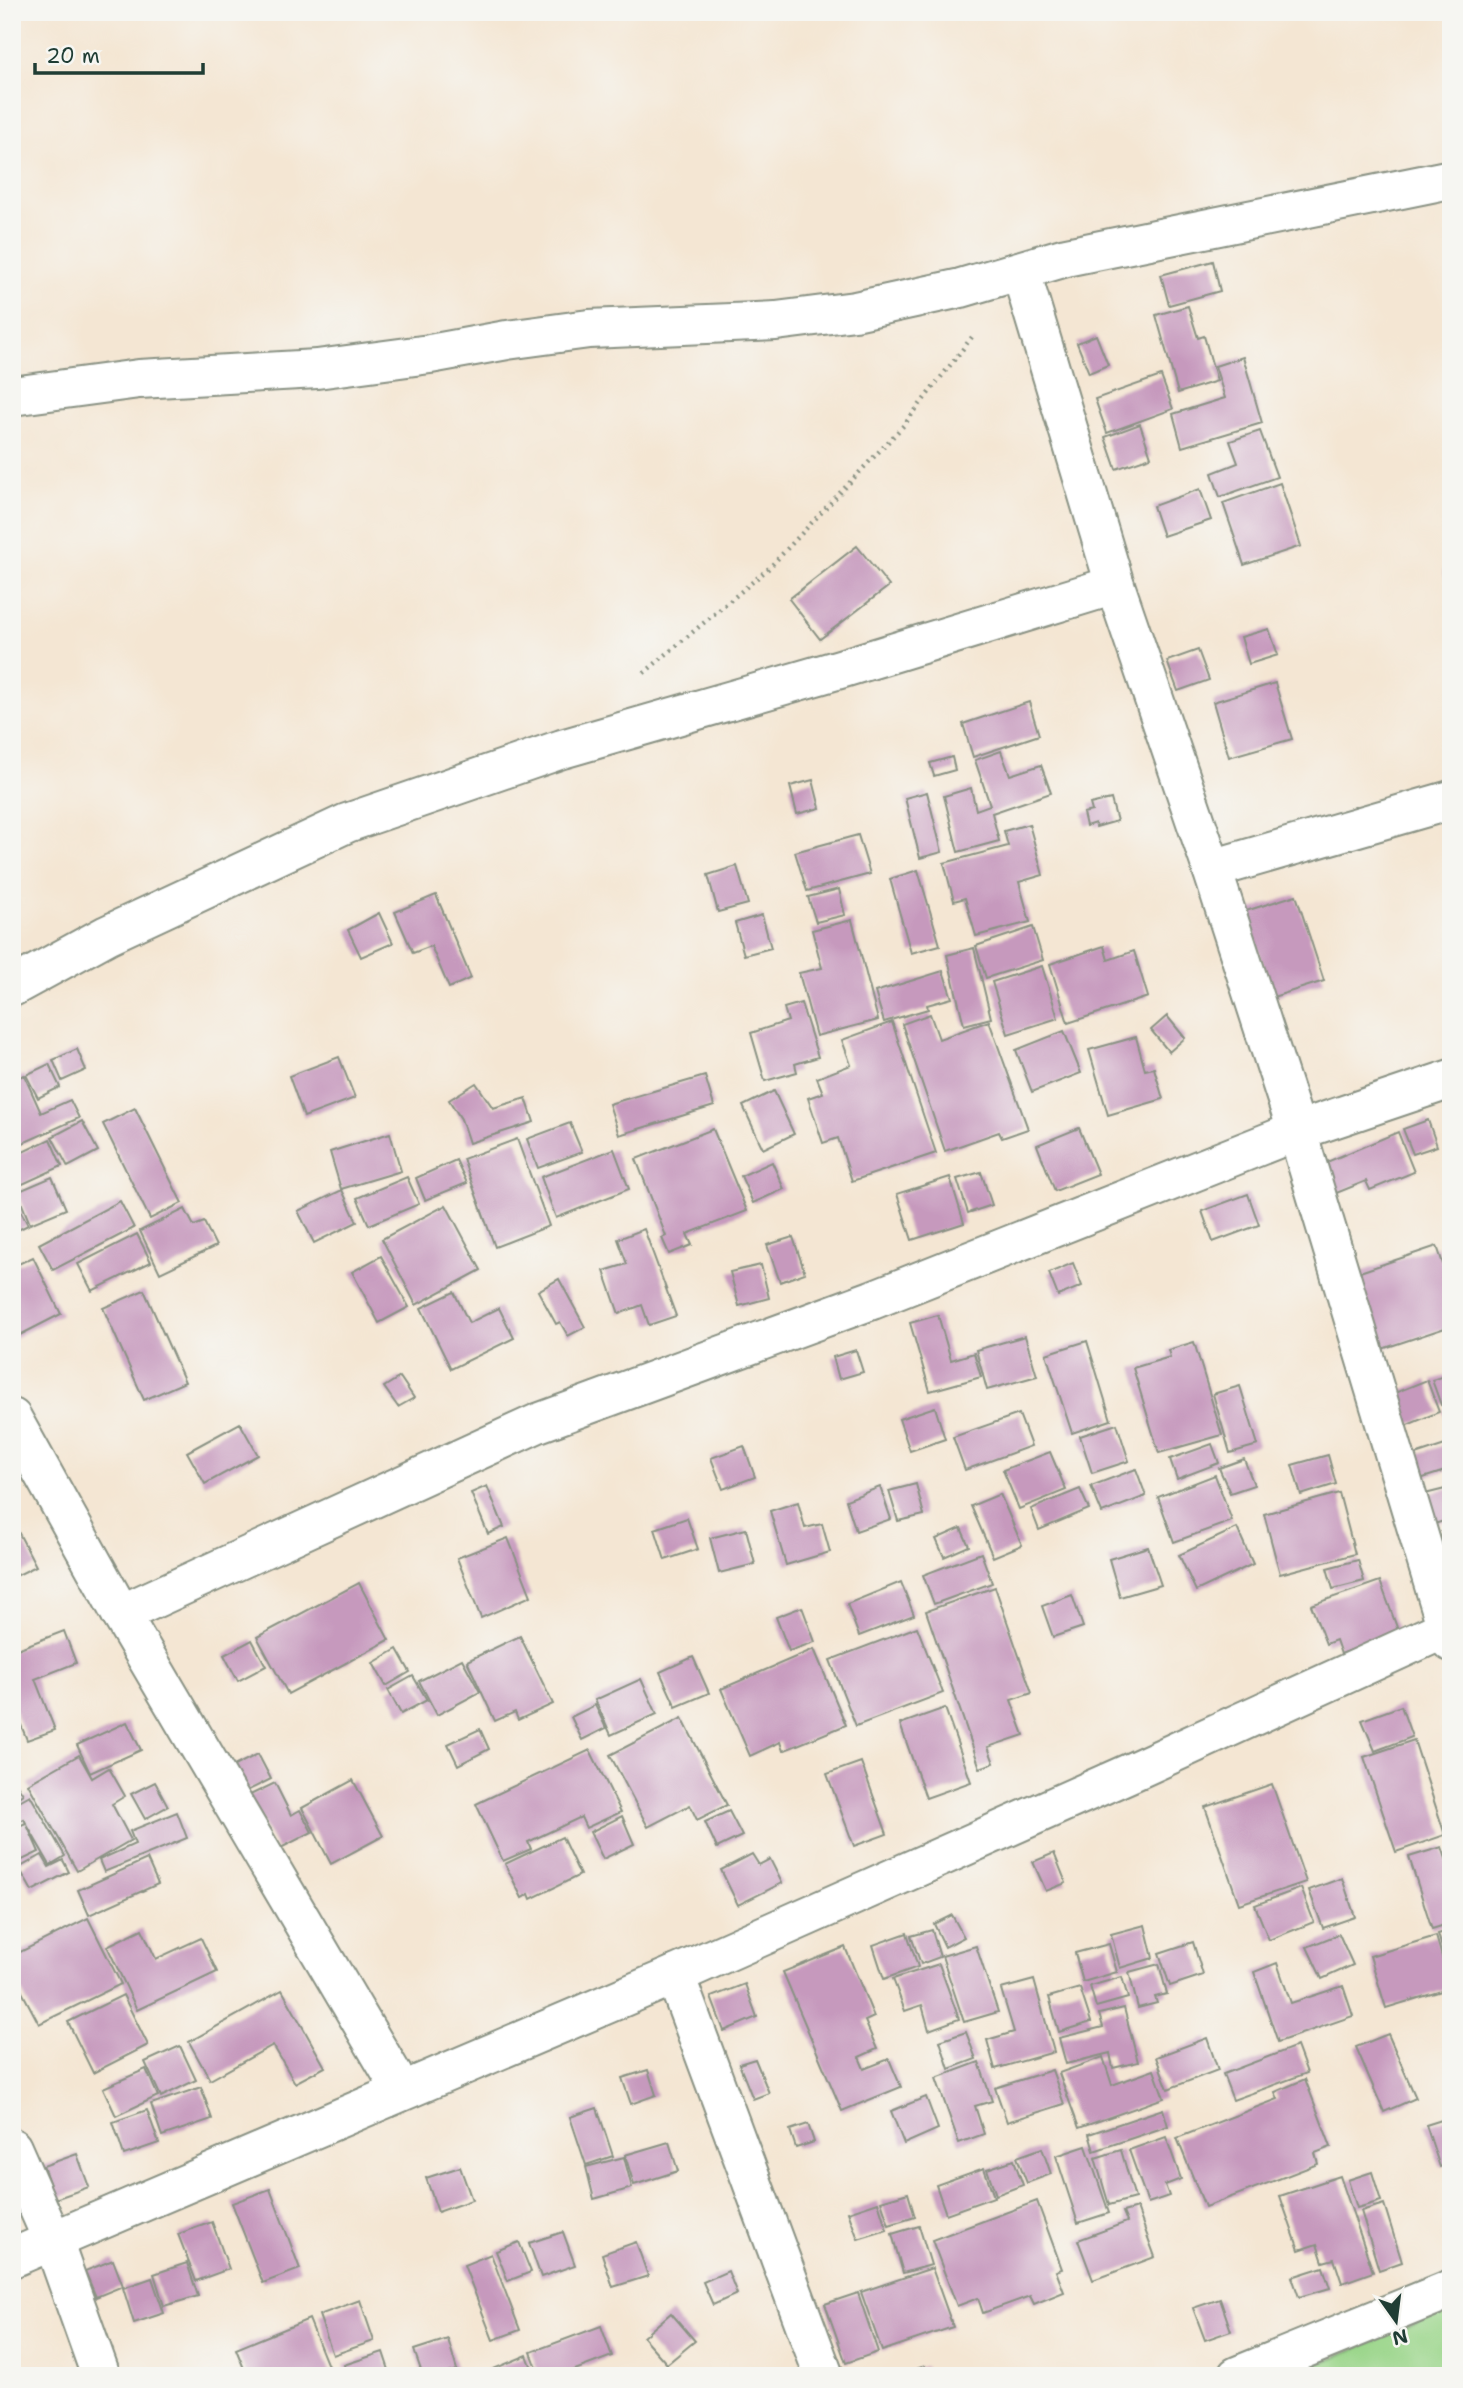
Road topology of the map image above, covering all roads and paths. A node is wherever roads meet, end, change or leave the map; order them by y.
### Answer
1 (1451, 179) edge
2 (1021, 272) junction
3 (12, 396) edge
4 (1115, 585) junction
5 (643, 674) dead end
6 (1451, 800) edge
7 (1212, 869) junction
8 (12, 986) edge
9 (1451, 1079) edge
10 (1297, 1131) junction
11 (12, 1418) edge
12 (121, 1614) junction
13 (1449, 1631) edge
14 (675, 1975) junction
15 (402, 2091) junction
16 (12, 2148) edge
17 (53, 2241) junction
18 (12, 2258) edge
19 (1451, 2289) edge
20 (100, 2376) edge
21 (824, 2376) edge
22 (1237, 2376) edge

1 - 2 street
2 - 3 street
2 - 4 street
2 - 5 path
4 - 7 street
4 - 8 street
6 - 7 street
7 - 10 street
9 - 10 street
10 - 12 street
10 - 13 street
11 - 12 street
12 - 15 street
13 - 14 street
14 - 15 street
14 - 21 street
15 - 17 street
16 - 17 street
17 - 18 street
17 - 20 street
19 - 22 street

